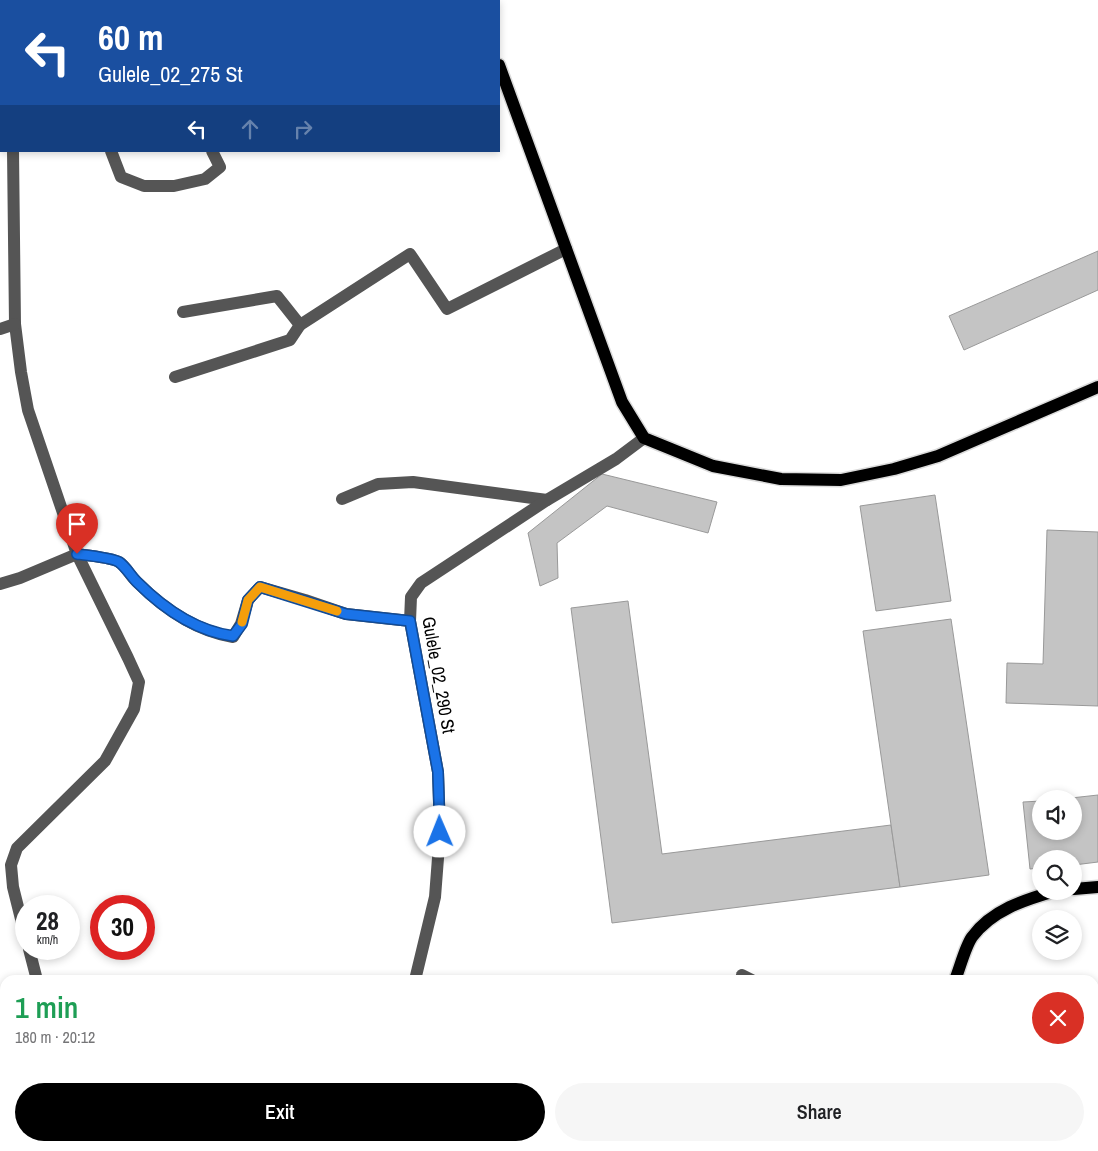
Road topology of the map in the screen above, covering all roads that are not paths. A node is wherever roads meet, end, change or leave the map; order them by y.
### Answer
1 (500, 67) edge
2 (13, 152) edge
3 (111, 152) edge
4 (212, 152) edge
5 (566, 249) junction
6 (184, 312) dead end
7 (15, 324) junction
8 (300, 325) junction
9 (0, 329) edge
10 (175, 377) dead end
11 (1098, 387) edge
12 (644, 438) junction
13 (342, 499) dead end
14 (548, 500) junction
15 (77, 554) junction
16 (0, 584) edge
17 (410, 621) junction
18 (1098, 887) edge
19 (1082, 888) edge
20 (15, 895) edge
21 (1032, 897) edge
22 (32, 960) edge
23 (36, 975) edge
24 (416, 975) edge
25 (957, 975) edge

1 - 5 main road
2 - 7 street
3 - 4 street
5 - 8 street
5 - 12 main road
6 - 8 street
7 - 9 street
7 - 15 street
8 - 10 street
11 - 12 main road
12 - 14 street, Gulele_02_290 St
13 - 14 street
14 - 17 street, Gulele_02_290 St
15 - 16 street
15 - 17 street
15 - 20 street
17 - 24 street, Gulele_02_290 St
18 - 19 main road
21 - 25 main road
22 - 23 street

